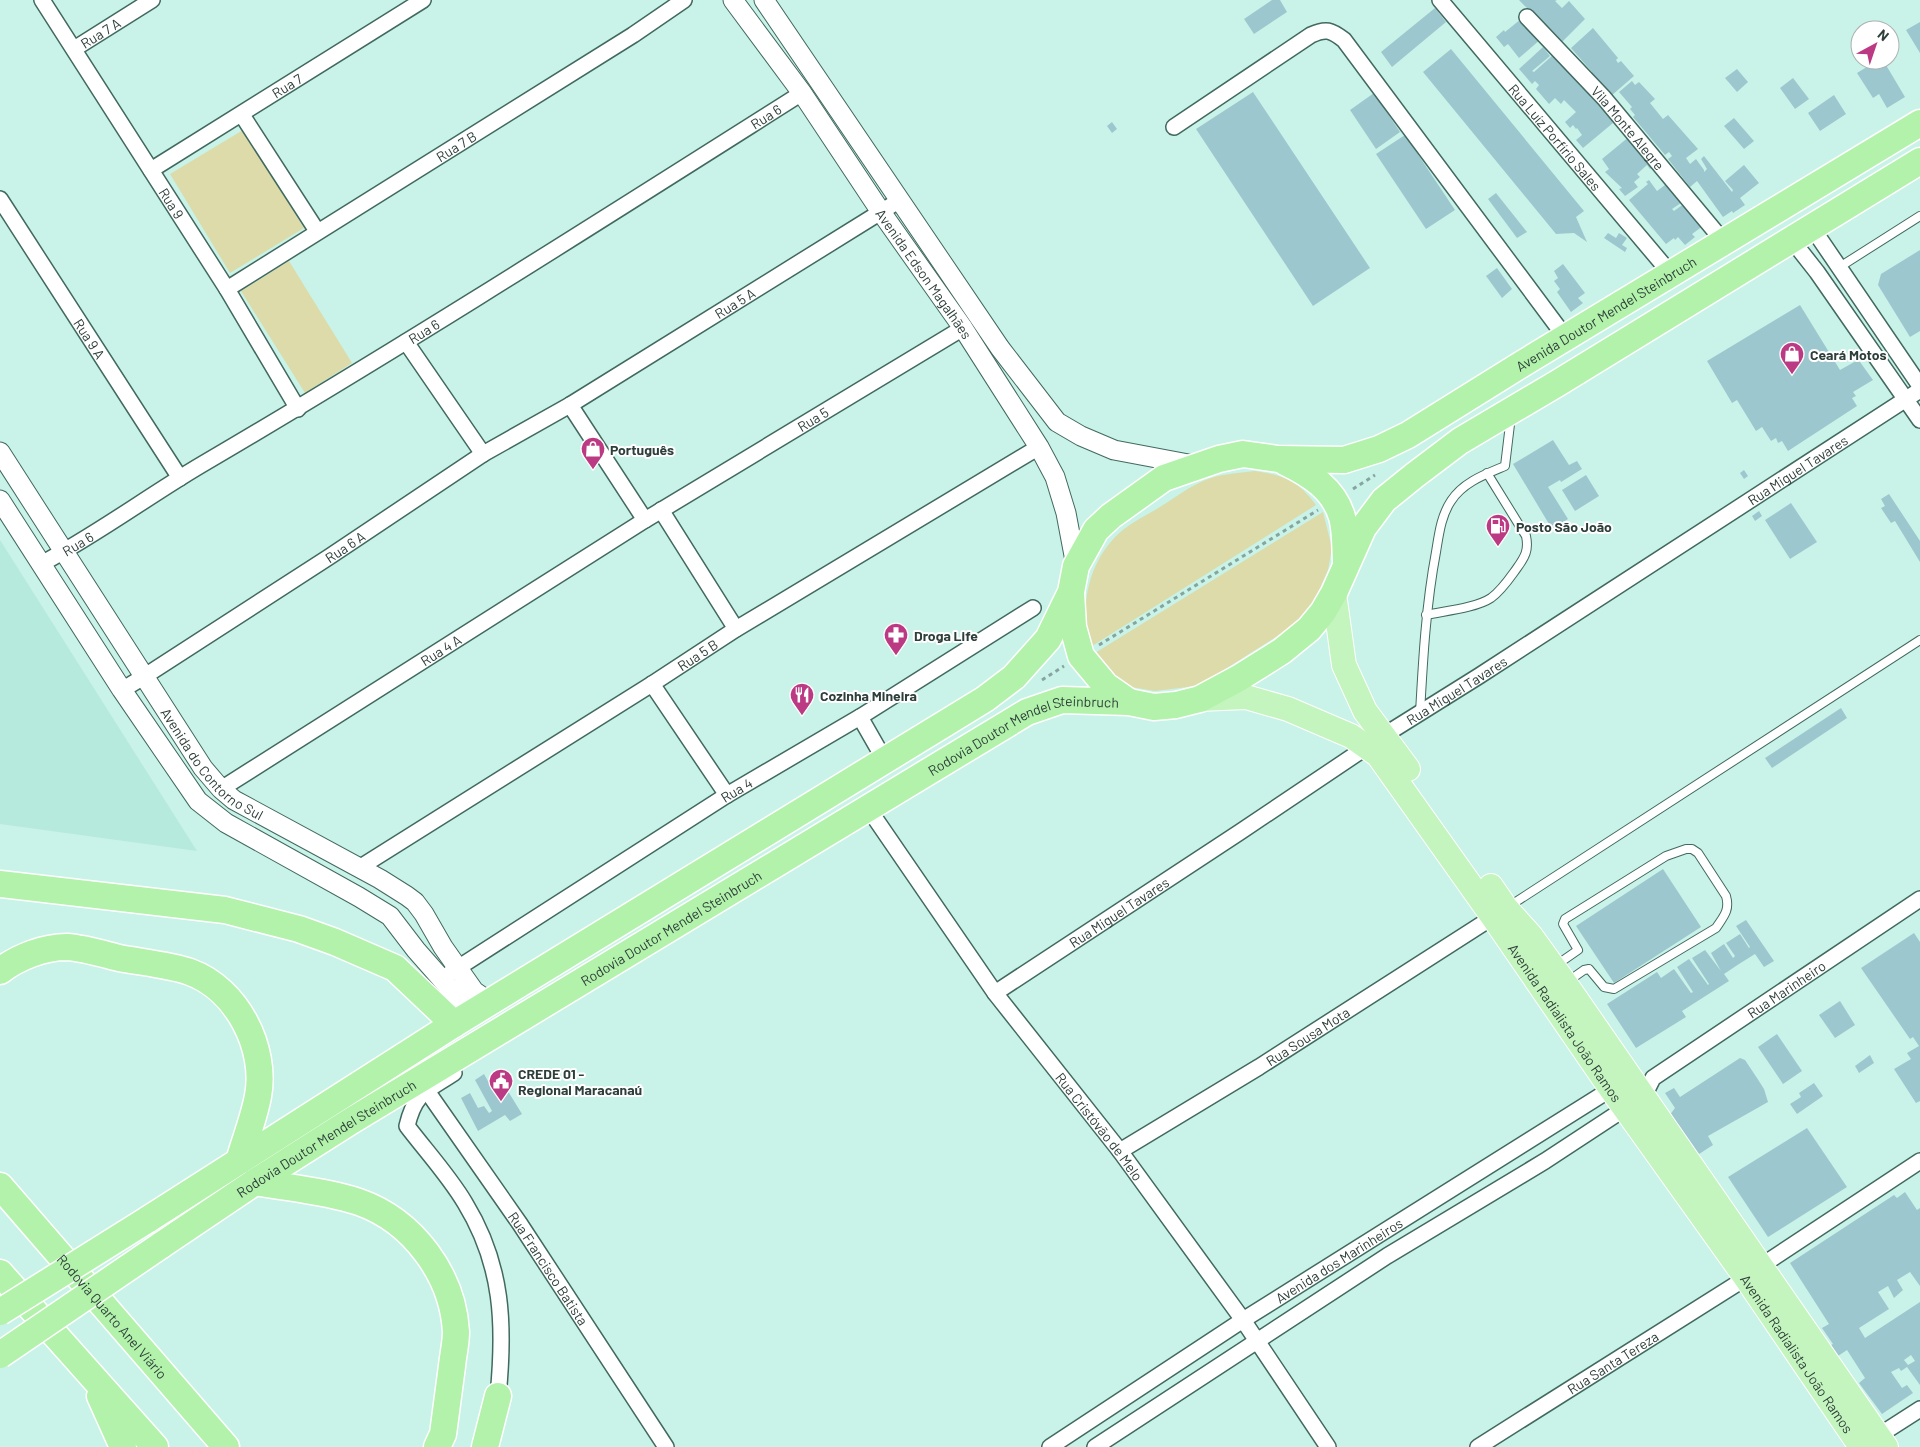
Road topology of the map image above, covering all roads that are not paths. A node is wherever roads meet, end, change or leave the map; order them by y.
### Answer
1 (42, 0) edge
2 (152, 0) edge
3 (422, 0) edge
4 (684, 0) edge
5 (733, 0) edge
6 (764, 0) edge
7 (1440, 0) edge
8 (1527, 17) dead end
9 (74, 49) junction
10 (802, 94) junction
11 (242, 115) junction
12 (1920, 123) edge
13 (1174, 127) dead end
14 (1920, 161) edge
15 (151, 170) junction
16 (0, 199) edge
17 (900, 200) junction
18 (881, 212) junction
19 (1920, 216) edge
20 (317, 231) junction
21 (1801, 233) junction
22 (1724, 242) junction
23 (1838, 268) junction
24 (1671, 274) junction
25 (227, 288) junction
26 (962, 328) junction
27 (1566, 338) junction
28 (406, 342) junction
29 (1920, 388) edge
30 (1905, 399) junction
31 (570, 405) junction
32 (298, 409) junction
33 (1512, 410) junction
34 (1920, 420) edge
35 (1039, 447) junction
36 (0, 452) edge
37 (483, 454) junction
38 (1278, 459) junction
39 (1200, 466) junction
40 (1487, 473) junction
41 (180, 478) junction
42 (0, 500) edge
43 (661, 510) junction
44 (645, 520) junction
45 (64, 552) junction
46 (41, 564) junction
47 (1076, 566) junction
48 (1346, 566) junction
49 (1071, 592) junction
50 (1334, 593) junction
51 (1034, 608) dead end
52 (1426, 614) junction
53 (736, 628) junction
54 (1920, 640) edge
55 (146, 676) junction
56 (652, 684) junction
57 (122, 690) junction
58 (1200, 700) junction
59 (1129, 702) junction
60 (1420, 713) junction
61 (860, 717) junction
62 (1375, 741) junction
63 (884, 759) junction
64 (220, 789) junction
65 (727, 795) junction
66 (868, 808) junction
67 (359, 868) junction
68 (0, 884) edge
69 (1920, 899) edge
70 (1500, 912) junction
71 (458, 967) junction
72 (0, 971) edge
73 (1560, 976) junction
74 (442, 978) junction
75 (995, 993) junction
76 (495, 999) junction
77 (458, 1021) junction
78 (507, 1027) junction
79 (1611, 1089) junction
80 (1638, 1090) junction
81 (423, 1094) junction
82 (1530, 1139) junction
83 (1120, 1151) junction
84 (239, 1161) junction
85 (1920, 1161) edge
86 (1545, 1162) junction
87 (255, 1182) junction
88 (0, 1186) edge
89 (1373, 1238) junction
90 (1387, 1256) junction
91 (1753, 1272) junction
92 (0, 1273) edge
93 (0, 1312) edge
94 (1243, 1320) junction
95 (1257, 1342) junction
96 (0, 1355) edge
97 (88, 1370) junction
98 (498, 1396) joint
99 (1920, 1409) edge
100 (1098, 1415) junction
101 (1112, 1435) junction
102 (1869, 1445) edge
103 (225, 1446) edge
104 (123, 1447) edge
105 (155, 1447) edge
106 (436, 1447) edge
107 (485, 1447) edge
108 (666, 1447) edge
109 (1050, 1447) edge
110 (1096, 1447) edge
111 (1328, 1447) edge
112 (1478, 1447) edge

1 - 9 street, Rua 9
2 - 9 street, Rua 7 A
3 - 11 street, Rua 7
4 - 20 street, Rua 7 B
5 - 10 street, Avenida Edson Magalhães
6 - 17 street, Avenida Edson Magalhães
7 - 24 street, Rua Luíz Porfírio Sales
8 - 22 street, Vila Monte Alegre
9 - 15 street, Rua 9
10 - 18 street, Avenida Edson Magalhães
10 - 28 street, Rua 6
11 - 15 street, Rua 7
11 - 20 street
12 - 22 highway, Avenida Doutor Mendel Steinbruch
13 - 27 street
14 - 21 highway
15 - 25 street, Rua 9
16 - 41 street, Rua 9 A
17 - 18 street, Rua 5 A
17 - 39 street, Avenida Edson Magalhães
18 - 26 street, Avenida Edson Magalhães
18 - 31 street, Rua 5 A
19 - 23 lane
20 - 25 street, Rua 7 B
21 - 23 street
21 - 30 street
21 - 33 highway
22 - 24 highway, Avenida Doutor Mendel Steinbruch
23 - 29 street
24 - 27 highway, Avenida Doutor Mendel Steinbruch
25 - 32 street, Rua 9
26 - 35 street, Avenida Edson Magalhães
26 - 43 street, Rua 5
27 - 38 highway, Avenida Doutor Mendel Steinbruch
28 - 32 street, Rua 6
28 - 37 street
29 - 30 street, Rua Miguel Tavares
30 - 34 street
30 - 60 street, Rua Miguel Tavares
31 - 37 street, Rua 6 A
31 - 44 street
32 - 41 street, Rua 6
33 - 40 lane
33 - 48 highway
35 - 47 street, Avenida Edson Magalhães
35 - 53 street, Rua 5 B
36 - 45 street, Avenida do Contorno Sul
37 - 55 street, Rua 6 A
38 - 39 highway, Rodovia Doutor Mendel Steinbruch
38 - 48 highway
39 - 47 highway, Rodovia Doutor Mendel Steinbruch
40 - 52 lane
40 - 52 lane
41 - 45 street, Rua 6
42 - 46 street, Avenida do Contorno Sul
43 - 44 street, Rua 4 A
43 - 53 street
44 - 64 street, Rua 4 A
45 - 46 street, Rua 6
45 - 55 street, Avenida do Contorno Sul
46 - 57 street, Avenida do Contorno Sul
47 - 49 highway, Rodovia Doutor Mendel Steinbruch
48 - 50 highway, Rodovia Doutor Mendel Steinbruch
49 - 59 highway
49 - 63 highway, Rodovia Doutor Mendel Steinbruch
50 - 58 highway, Rodovia Doutor Mendel Steinbruch
50 - 62 main road, Avenida Radialista João Ramos
51 - 61 street, Rua 4
52 - 60 lane
53 - 56 street, Rua 5 B
54 - 70 lane
55 - 57 street, Rua 6 A
55 - 64 street, Avenida do Contorno Sul
56 - 65 street
56 - 67 street, Rua 5 B
57 - 74 street, Avenida do Contorno Sul
58 - 59 highway, Rodovia Doutor Mendel Steinbruch
58 - 62 main road, Avenida Radialista João Ramos
59 - 66 highway, Rodovia Doutor Mendel Steinbruch
60 - 62 street, Rua Miguel Tavares
61 - 63 street
61 - 65 street, Rua 4
62 - 70 main road, Avenida Radialista João Ramos
62 - 75 street, Rua Miguel Tavares
63 - 76 highway, Rodovia Doutor Mendel Steinbruch
64 - 67 street, Avenida do Contorno Sul
65 - 71 street, Rua 4
66 - 75 street, Rua Cristóvão de Melo
66 - 78 highway, Rodovia Doutor Mendel Steinbruch
67 - 71 street, Avenida do Contorno Sul
68 - 77 highway
69 - 80 street, Rua Marinheiro
70 - 73 main road, Avenida Radialista João Ramos
70 - 79 main road, Avenida Radialista João Ramos
70 - 83 street, Rua Sousa Mota
71 - 74 street, Rua 4
71 - 76 street, Avenida do Contorno Sul
72 - 84 highway
73 - 73 lane
73 - 80 main road, Avenida Radialista João Ramos
74 - 77 street, Avenida do Contorno Sul
75 - 83 street, Rua Cristóvão de Melo
76 - 77 highway, Rodovia Doutor Mendel Steinbruch
77 - 84 highway, Rodovia Doutor Mendel Steinbruch
78 - 81 street
78 - 87 highway, Rodovia Doutor Mendel Steinbruch
79 - 80 main road, Avenida Radialista João Ramos
79 - 82 street, Avenida dos Marinheiros
80 - 86 street, Avenida dos Marinheiros
80 - 91 main road, Avenida Radialista João Ramos
81 - 98 street
81 - 108 street, Rua Francisco Batista
82 - 86 street
82 - 89 street, Avenida dos Marinheiros
83 - 94 street, Rua Cristóvão de Melo
84 - 93 highway, Rodovia Doutor Mendel Steinbruch, bridge
85 - 91 street, Rua Santa Tereza
86 - 90 street, Avenida dos Marinheiros
87 - 96 highway, Rodovia Doutor Mendel Steinbruch, bridge
87 - 106 highway
88 - 103 highway, Rodovia Quarto Anel Viário
89 - 90 street
89 - 94 street, Avenida dos Marinheiros
90 - 95 street, Avenida dos Marinheiros
91 - 102 main road, Avenida Radialista João Ramos
91 - 112 street, Rua Santa Tereza
92 - 97 highway
94 - 95 street, Rua Cristóvão de Melo
94 - 100 street, Avenida dos Marinheiros
95 - 101 street, Avenida dos Marinheiros
95 - 111 street, Rua Cristóvão de Melo
97 - 104 highway
97 - 105 highway
98 - 107 highway
99 - 102 street
100 - 101 street
100 - 109 street, Avenida dos Marinheiros
101 - 110 street, Avenida dos Marinheiros

